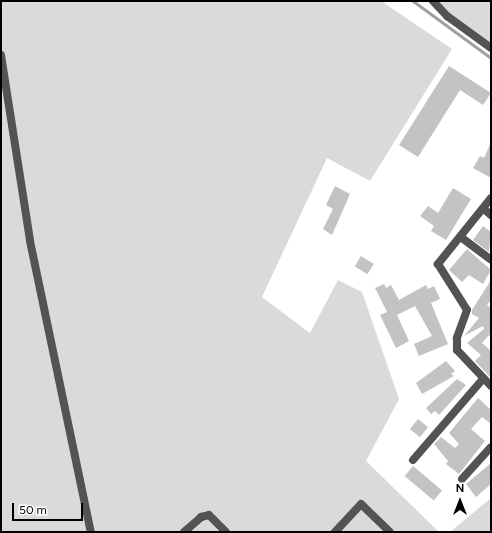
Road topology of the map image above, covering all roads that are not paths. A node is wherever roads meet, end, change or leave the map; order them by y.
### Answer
1 (433, 1) edge
2 (491, 48) edge
3 (1, 55) edge
4 (491, 198) edge
5 (484, 210) junction
6 (491, 215) edge
7 (462, 238) junction
8 (491, 260) edge
9 (482, 380) junction
10 (491, 386) edge
11 (491, 447) edge
12 (412, 460) dead end
13 (462, 479) dead end
14 (91, 532) edge
15 (184, 532) edge
16 (226, 532) edge
17 (335, 532) edge
18 (390, 532) edge

1 - 2 street
3 - 14 street
4 - 5 street
5 - 6 street
5 - 7 street
7 - 8 street
7 - 9 street
9 - 10 street
9 - 12 street
11 - 13 street
15 - 16 street
17 - 18 street

